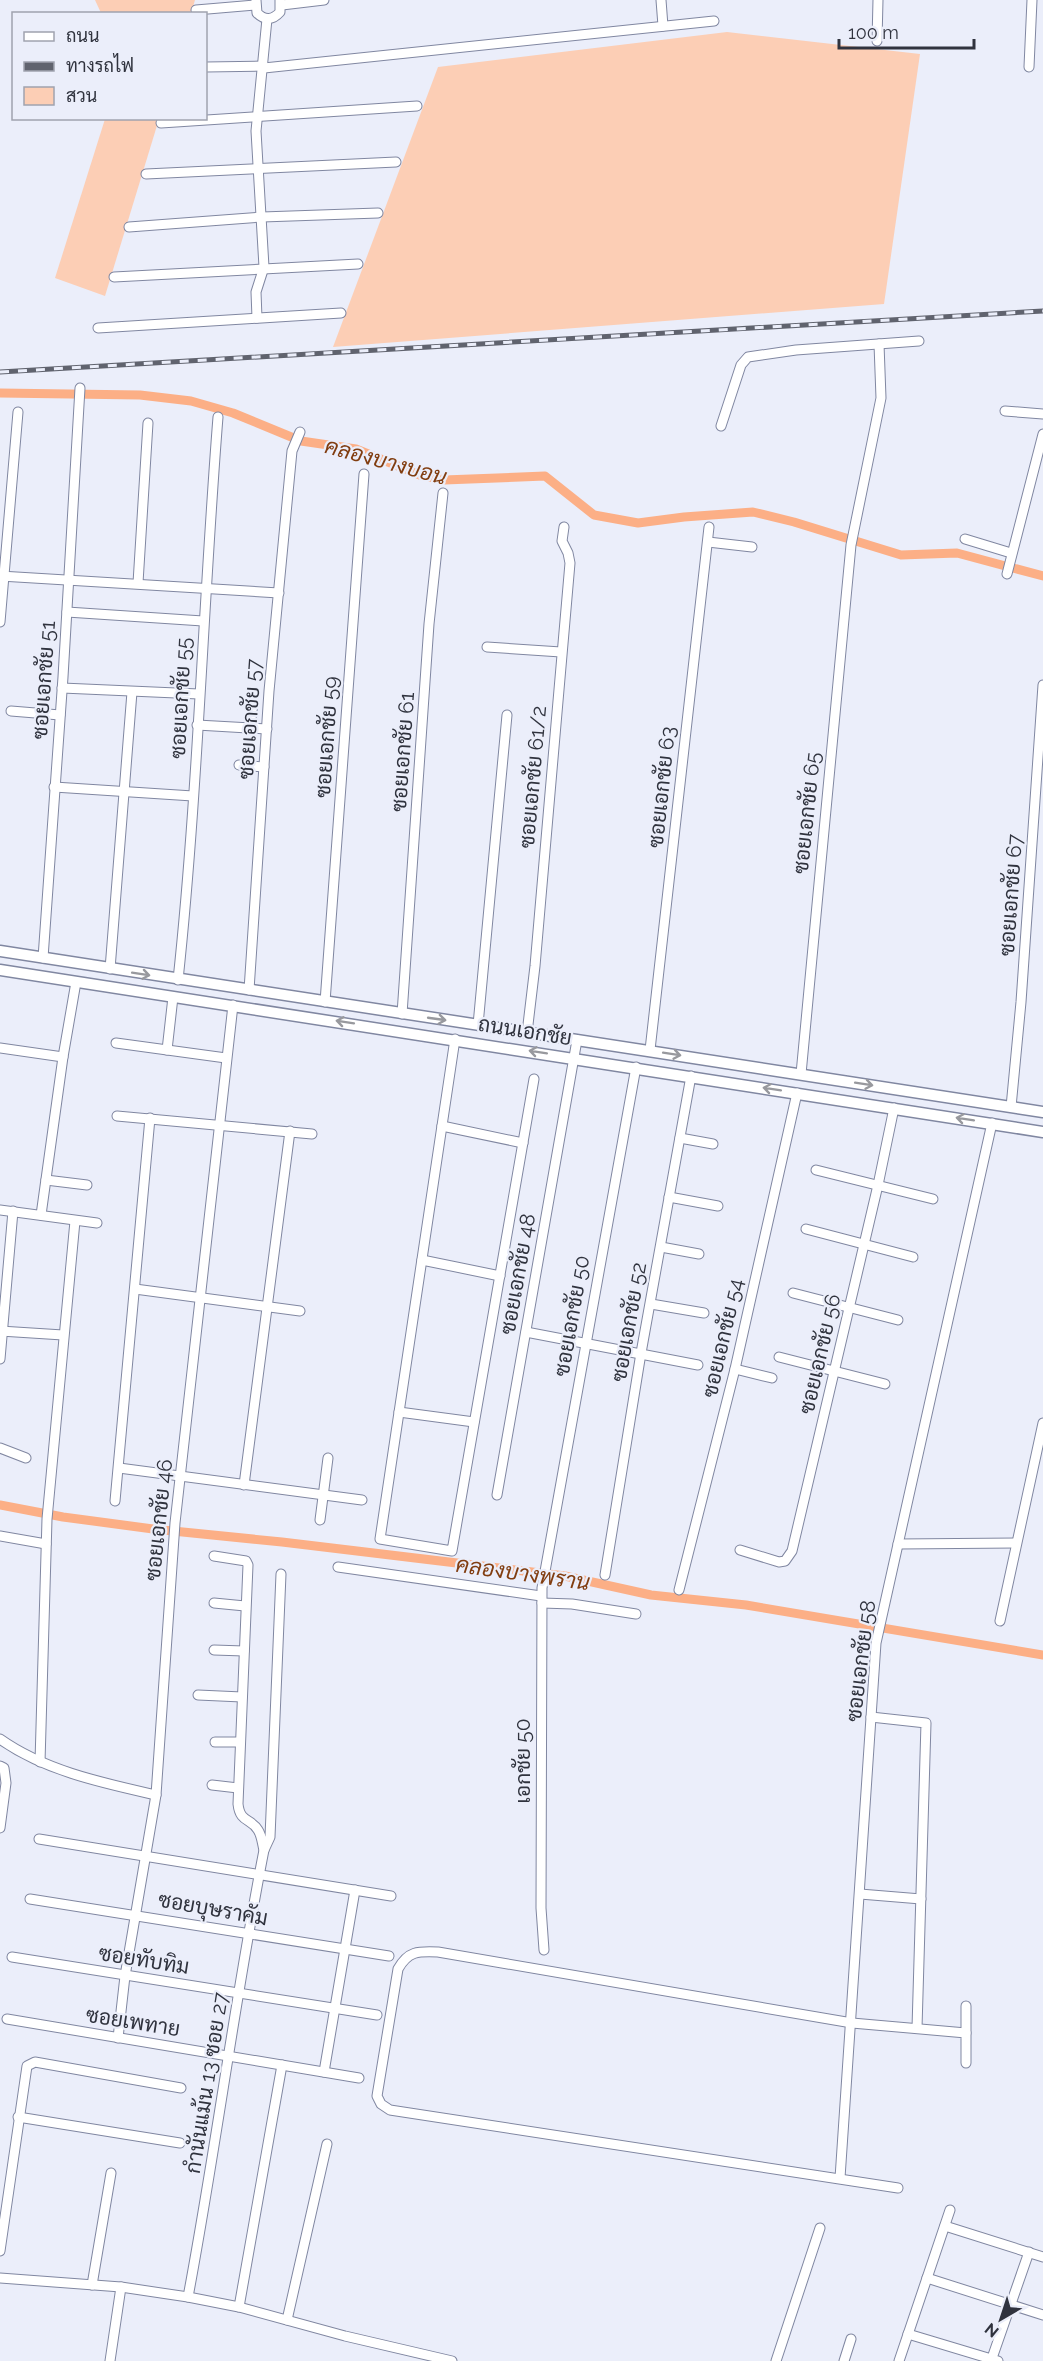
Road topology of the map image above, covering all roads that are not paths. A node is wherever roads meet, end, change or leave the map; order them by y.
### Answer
1 (324, 0) edge
2 (661, 0) edge
3 (878, 0) edge
4 (1032, 0) edge
5 (256, 2) edge
6 (281, 2) edge
7 (196, 10) dead end
8 (267, 19) junction
9 (714, 21) dead end
10 (663, 26) junction
11 (877, 41) dead end
12 (207, 67) edge
13 (264, 67) junction
14 (1029, 67) dead end
15 (417, 106) dead end
16 (258, 116) junction
17 (203, 120) edge
18 (207, 120) edge
19 (161, 123) dead end
20 (396, 162) dead end
21 (257, 170) junction
22 (146, 174) dead end
23 (378, 213) dead end
24 (262, 218) junction
25 (129, 227) dead end
26 (358, 264) dead end
27 (264, 267) junction
28 (114, 277) dead end
29 (341, 313) dead end
30 (257, 318) junction
31 (98, 328) dead end
32 (918, 341) dead end
33 (879, 344) junction
34 (80, 388) dead end
35 (1005, 411) dead end
36 (18, 412) dead end
37 (1043, 414) edge
38 (218, 417) dead end
39 (148, 423) dead end
40 (721, 426) dead end
41 (300, 432) dead end
42 (1043, 434) edge
43 (364, 474) dead end
44 (443, 493) dead end
45 (564, 527) dead end
46 (709, 527) dead end
47 (965, 539) dead end
48 (708, 542) junction
49 (752, 547) dead end
50 (1011, 555) junction
51 (1007, 574) dead end
52 (2, 576) edge
53 (69, 580) junction
54 (138, 583) junction
55 (205, 588) junction
56 (279, 593) junction
57 (67, 612) junction
58 (203, 621) junction
59 (0, 622) edge
60 (487, 647) dead end
61 (561, 652) junction
62 (1043, 685) edge
63 (62, 688) junction
64 (132, 692) junction
65 (199, 694) junction
66 (253, 702) dead end
67 (11, 711) dead end
68 (507, 715) dead end
69 (60, 716) junction
70 (197, 725) junction
71 (250, 728) junction
72 (267, 729) junction
73 (239, 765) dead end
74 (264, 767) junction
75 (54, 787) junction
76 (125, 792) junction
77 (193, 796) junction
78 (0, 951) edge
79 (43, 958) junction
80 (79, 964) junction
81 (110, 969) junction
82 (0, 970) edge
83 (178, 980) junction
84 (76, 982) junction
85 (249, 990) junction
86 (173, 997) junction
87 (325, 1002) junction
88 (232, 1005) junction
89 (402, 1014) junction
90 (478, 1025) junction
91 (527, 1033) junction
92 (455, 1039) junction
93 (577, 1040) junction
94 (116, 1043) dead end
95 (0, 1048) edge
96 (167, 1050) junction
97 (650, 1050) junction
98 (63, 1057) junction
99 (226, 1058) junction
100 (575, 1058) junction
101 (636, 1067) junction
102 (801, 1074) junction
103 (692, 1076) junction
104 (534, 1079) dead end
105 (797, 1093) junction
106 (1011, 1107) junction
107 (894, 1108) junction
108 (1043, 1112) edge
109 (117, 1116) dead end
110 (150, 1118) junction
111 (992, 1123) junction
112 (218, 1125) junction
113 (442, 1126) junction
114 (290, 1131) junction
115 (1043, 1132) edge
116 (312, 1134) dead end
117 (680, 1138) junction
118 (523, 1143) junction
119 (713, 1144) dead end
120 (816, 1170) dead end
121 (46, 1180) junction
122 (87, 1185) dead end
123 (878, 1185) junction
124 (669, 1197) junction
125 (933, 1198) dead end
126 (718, 1206) dead end
127 (0, 1210) edge
128 (13, 1212) junction
129 (41, 1215) junction
130 (75, 1221) junction
131 (98, 1223) dead end
132 (806, 1229) dead end
133 (863, 1245) junction
134 (661, 1246) junction
135 (699, 1254) dead end
136 (913, 1257) dead end
137 (422, 1260) junction
138 (500, 1276) junction
139 (135, 1289) junction
140 (793, 1293) dead end
141 (201, 1297) junction
142 (651, 1304) junction
143 (268, 1306) junction
144 (849, 1309) junction
145 (300, 1311) dead end
146 (704, 1313) dead end
147 (898, 1320) dead end
148 (1, 1331) edge
149 (526, 1332) junction
150 (63, 1335) junction
151 (585, 1343) junction
152 (641, 1353) junction
153 (779, 1358) dead end
154 (0, 1359) edge
155 (698, 1365) dead end
156 (735, 1369) junction
157 (834, 1372) junction
158 (772, 1378) dead end
159 (885, 1384) dead end
160 (399, 1412) junction
161 (474, 1422) junction
162 (1043, 1423) edge
163 (0, 1448) edge
164 (26, 1458) dead end
165 (328, 1458) dead end
166 (118, 1468) junction
167 (181, 1476) junction
168 (244, 1485) junction
169 (323, 1495) junction
170 (497, 1495) dead end
171 (362, 1500) dead end
172 (115, 1501) dead end
173 (321, 1520) dead end
174 (0, 1536) edge
175 (1016, 1543) junction
176 (46, 1544) junction
177 (898, 1544) junction
178 (740, 1550) dead end
179 (214, 1556) dead end
180 (338, 1567) dead end
181 (544, 1572) joint
182 (281, 1574) dead end
183 (605, 1575) dead end
184 (679, 1590) dead end
185 (541, 1596) junction
186 (214, 1603) dead end
187 (245, 1606) junction
188 (636, 1614) dead end
189 (1000, 1621) dead end
190 (214, 1650) dead end
191 (244, 1651) junction
192 (198, 1695) dead end
193 (242, 1696) junction
194 (872, 1717) junction
195 (0, 1739) edge
196 (215, 1742) dead end
197 (240, 1742) junction
198 (12, 1749) junction
199 (40, 1762) junction
200 (2, 1767) edge
201 (212, 1785) dead end
202 (238, 1788) junction
203 (156, 1795) junction
204 (0, 1827) edge
205 (39, 1839) dead end
206 (264, 1850) junction
207 (145, 1855) junction
208 (259, 1874) junction
209 (355, 1890) junction
210 (860, 1894) junction
211 (391, 1896) dead end
212 (30, 1899) dead end
213 (921, 1899) junction
214 (135, 1914) junction
215 (249, 1934) junction
216 (345, 1949) junction
217 (544, 1950) dead end
218 (389, 1956) dead end
219 (12, 1957) dead end
220 (125, 1976) junction
221 (239, 1994) junction
222 (966, 2006) dead end
223 (336, 2009) junction
224 (377, 2015) dead end
225 (7, 2019) dead end
226 (852, 2023) junction
227 (917, 2028) junction
228 (966, 2033) junction
229 (118, 2038) junction
230 (228, 2056) junction
231 (966, 2063) dead end
232 (282, 2065) junction
233 (324, 2072) junction
234 (359, 2078) dead end
235 (181, 2088) dead end
236 (18, 2117) junction
237 (180, 2143) dead end
238 (327, 2144) dead end
239 (111, 2173) dead end
240 (840, 2178) junction
241 (898, 2188) dead end
242 (950, 2210) dead end
243 (945, 2226) junction
244 (820, 2228) dead end
245 (0, 2251) edge
246 (1029, 2252) junction
247 (1043, 2257) edge
248 (0, 2278) edge
249 (927, 2278) junction
250 (92, 2285) junction
251 (121, 2287) junction
252 (188, 2297) junction
253 (1010, 2305) junction
254 (239, 2307) junction
255 (1043, 2315) edge
256 (287, 2320) junction
257 (908, 2334) junction
258 (851, 2339) dead end
259 (994, 2360) edge
260 (110, 2361) edge
261 (452, 2361) edge
262 (776, 2361) edge
263 (844, 2361) edge
264 (899, 2361) edge

1 - 6 street
2 - 10 street
3 - 11 street
4 - 14 street
5 - 7 street
5 - 8 street
6 - 8 street
8 - 13 street
9 - 10 street
10 - 13 street
12 - 13 street
13 - 16 street
15 - 16 street
16 - 18 street
16 - 21 street
17 - 19 street
20 - 21 street
21 - 22 street
21 - 24 street
23 - 24 street
24 - 25 street
24 - 27 street
26 - 27 street
27 - 28 street
27 - 30 street
29 - 30 street
30 - 31 street
32 - 33 street
33 - 40 street
33 - 102 street, ซอยเอกชัย 65
34 - 53 street, ซอยเอกชัย 51
35 - 37 street
36 - 52 street
38 - 55 street, ซอยเอกชัย 55
39 - 54 street
41 - 56 street, ซอยเอกชัย 57
42 - 50 street
43 - 87 street, ซอยเอกชัย 59
44 - 89 street, ซอยเอกชัย 61
45 - 61 street, ซอยเอกชัย 61/2
46 - 48 street, ซอยเอกชัย 63
47 - 50 street
48 - 49 street
48 - 97 street, ซอยเอกชัย 63
50 - 51 street
52 - 53 street
52 - 59 street
53 - 54 street
53 - 57 street, ซอยเอกชัย 51
54 - 55 street
55 - 56 street
55 - 58 street, ซอยเอกชัย 55
56 - 72 street, ซอยเอกชัย 57
57 - 58 street
57 - 63 street, ซอยเอกชัย 51
58 - 65 street, ซอยเอกชัย 55
60 - 61 street
61 - 91 street, ซอยเอกชัย 61/2
62 - 106 street, ซอยเอกชัย 67
63 - 64 street
63 - 69 street, ซอยเอกชัย 51
64 - 65 street
64 - 76 street
65 - 70 street, ซอยเอกชัย 55
66 - 71 street
67 - 69 street
68 - 90 street
69 - 75 street, ซอยเอกชัย 51
70 - 71 street
70 - 77 street, ซอยเอกชัย 55
71 - 72 street
72 - 74 street, ซอยเอกชัย 57
73 - 74 street
74 - 85 street, ซอยเอกชัย 57
75 - 76 street
75 - 79 street, ซอยเอกชัย 51
76 - 77 street
76 - 81 street
77 - 83 street, ซอยเอกชัย 55
78 - 79 main road, ถนนเอกชัย
79 - 80 main road, ถนนเอกชัย
80 - 81 main road, ถนนเอกชัย
80 - 84 main road
81 -> 83 main road, ถนนเอกชัย
82 - 84 main road, ถนนเอกชัย
83 - 85 main road, ถนนเอกชัย
84 - 86 main road, ถนนเอกชัย
84 - 98 street
85 - 87 main road, ถนนเอกชัย
86 - 88 main road, ถนนเอกชัย
86 - 96 street
87 - 89 main road, ถนนเอกชัย
92 -> 88 main road, ถนนเอกชัย
88 - 99 street, ซอยเอกชัย 46
89 -> 90 main road, ถนนเอกชัย
90 - 91 main road, ถนนเอกชัย
91 - 93 main road, ถนนเอกชัย
100 -> 92 main road, ถนนเอกชัย
92 - 113 street
93 - 97 main road, ถนนเอกชัย
93 - 100 street, ซอยเอกชัย 48
94 - 96 street
95 - 98 street
96 - 99 street
97 -> 102 main road, ถนนเอกชัย
98 - 121 street
99 - 112 street, ซอยเอกชัย 46
100 - 101 main road, ถนนเอกชัย
100 - 149 street, ซอยเอกชัย 48
101 - 103 main road, ถนนเอกชัย
101 - 151 street, ซอยเอกชัย 50
102 -> 106 main road, ถนนเอกชัย
105 -> 103 main road, ถนนเอกชัย
103 - 117 street, ซอยเอกชัย 52
104 - 118 street
105 - 107 main road, ถนนเอกชัย
105 - 156 street, ซอยเอกชัย 54
106 - 108 main road, ถนนเอกชัย
111 -> 107 main road, ถนนเอกชัย
107 - 123 street, ซอยเอกชัย 56
109 - 110 street
110 - 112 street
110 - 139 street
111 - 115 main road, ถนนเอกชัย
111 - 177 street, ซอยเอกชัย 58
112 - 114 street
112 - 141 street, ซอยเอกชัย 46
113 - 118 street
113 - 137 street
114 - 116 street
114 - 143 street
117 - 119 street
117 - 124 street, ซอยเอกชัย 52
118 - 138 street
120 - 123 street
121 - 122 street
121 - 129 street
123 - 125 street
123 - 133 street, ซอยเอกชัย 56
124 - 126 street
124 - 134 street, ซอยเอกชัย 52
127 - 128 street
128 - 129 street
128 - 148 street
129 - 130 street
130 - 131 street
130 - 150 street
132 - 133 street
133 - 136 street
133 - 144 street, ซอยเอกชัย 56
134 - 135 street
134 - 142 street, ซอยเอกชัย 52
137 - 138 street
137 - 160 street
138 - 161 street
139 - 141 street
139 - 166 street
140 - 144 street
141 - 143 street
141 - 167 street, ซอยเอกชัย 46
142 - 146 street
142 - 152 street, ซอยเอกชัย 52
143 - 145 street
143 - 168 street
144 - 147 street
144 - 157 street, ซอยเอกชัย 56
148 - 150 street
148 - 154 street
149 - 151 street
149 - 170 street, ซอยเอกชัย 48
150 - 176 street
151 - 152 street
151 - 181 street, ซอยเอกชัย 50
152 - 155 street
152 - 183 street, ซอยเอกชัย 52
153 - 157 street
156 - 158 street
156 - 184 street, ซอยเอกชัย 54
157 - 159 street
157 - 178 street, ซอยเอกชัย 56
160 - 161 street
160 - 161 street
162 - 175 street
163 - 164 street
165 - 169 street
166 - 167 street
166 - 172 street
167 - 168 street
167 - 203 street, ซอยเอกชัย 46
168 - 169 street
169 - 171 street
169 - 173 street
174 - 176 street
175 - 177 street
175 - 189 street
176 - 199 street
177 - 194 street, ซอยเอกชัย 58
179 - 187 street
180 - 185 street
181 - 185 street, เอกชัย 50
182 - 206 street, กำนันแม้น 13 ซอย 27
185 - 188 street
185 - 217 street, เอกชัย 50
186 - 187 street
187 - 191 street
190 - 191 street
191 - 193 street
192 - 193 street
193 - 197 street
194 - 210 street, ซอยเอกชัย 58
194 - 213 street
195 - 198 street
196 - 197 street
197 - 202 street
198 - 199 street
198 - 200 street
199 - 203 street
200 - 204 street
201 - 202 street
202 - 206 street
203 - 207 street, ซอยเอกชัย 46
205 - 207 street
206 - 208 street, กำนันแม้น 13 ซอย 27
207 - 208 street
207 - 214 street, ซอยเอกชัย 46
208 - 209 street
208 - 215 street, กำนันแม้น 13 ซอย 27
209 - 211 street
209 - 216 street
210 - 213 street
210 - 226 street, ซอยเอกชัย 58
212 - 214 street, ซอยบุษราคัม
213 - 227 street
214 - 215 street, ซอยบุษราคัม
214 - 220 street, ซอยเอกชัย 46
215 - 216 street, ซอยบุษราคัม
215 - 221 street, กำนันแม้น 13 ซอย 27
216 - 218 street, ซอยบุษราคัม
216 - 223 street
219 - 220 street, ซอยทับทิม
220 - 221 street, ซอยทับทิม
220 - 229 street, ซอยเอกชัย 46
221 - 223 street, ซอยทับทิม
221 - 230 street, กำนันแม้น 13 ซอย 27
222 - 228 street
223 - 224 street, ซอยทับทิม
223 - 233 street
225 - 229 street, ซอยเพทาย
226 - 227 street
226 - 240 street, ซอยเอกชัย 58
226 - 240 street
227 - 228 street
228 - 231 street
229 - 230 street, ซอยเพทาย
230 - 232 street, ซอยเพทาย
230 - 252 street, กำนันแม้น 13 ซอย 27
232 - 233 street, ซอยเพทาย
232 - 254 street
233 - 234 street, ซอยเพทาย
235 - 236 street
236 - 237 street
236 - 245 street
238 - 256 street
239 - 250 street
240 - 241 street
242 - 243 street
243 - 246 street
243 - 249 street
244 - 262 street
246 - 247 street
246 - 253 street
248 - 250 street
249 - 253 street
249 - 257 street
250 - 251 street
251 - 252 street
251 - 260 street
252 - 254 street
253 - 255 street
253 - 259 street
254 - 256 street
256 - 261 street
257 - 259 street
257 - 264 street
258 - 263 street

